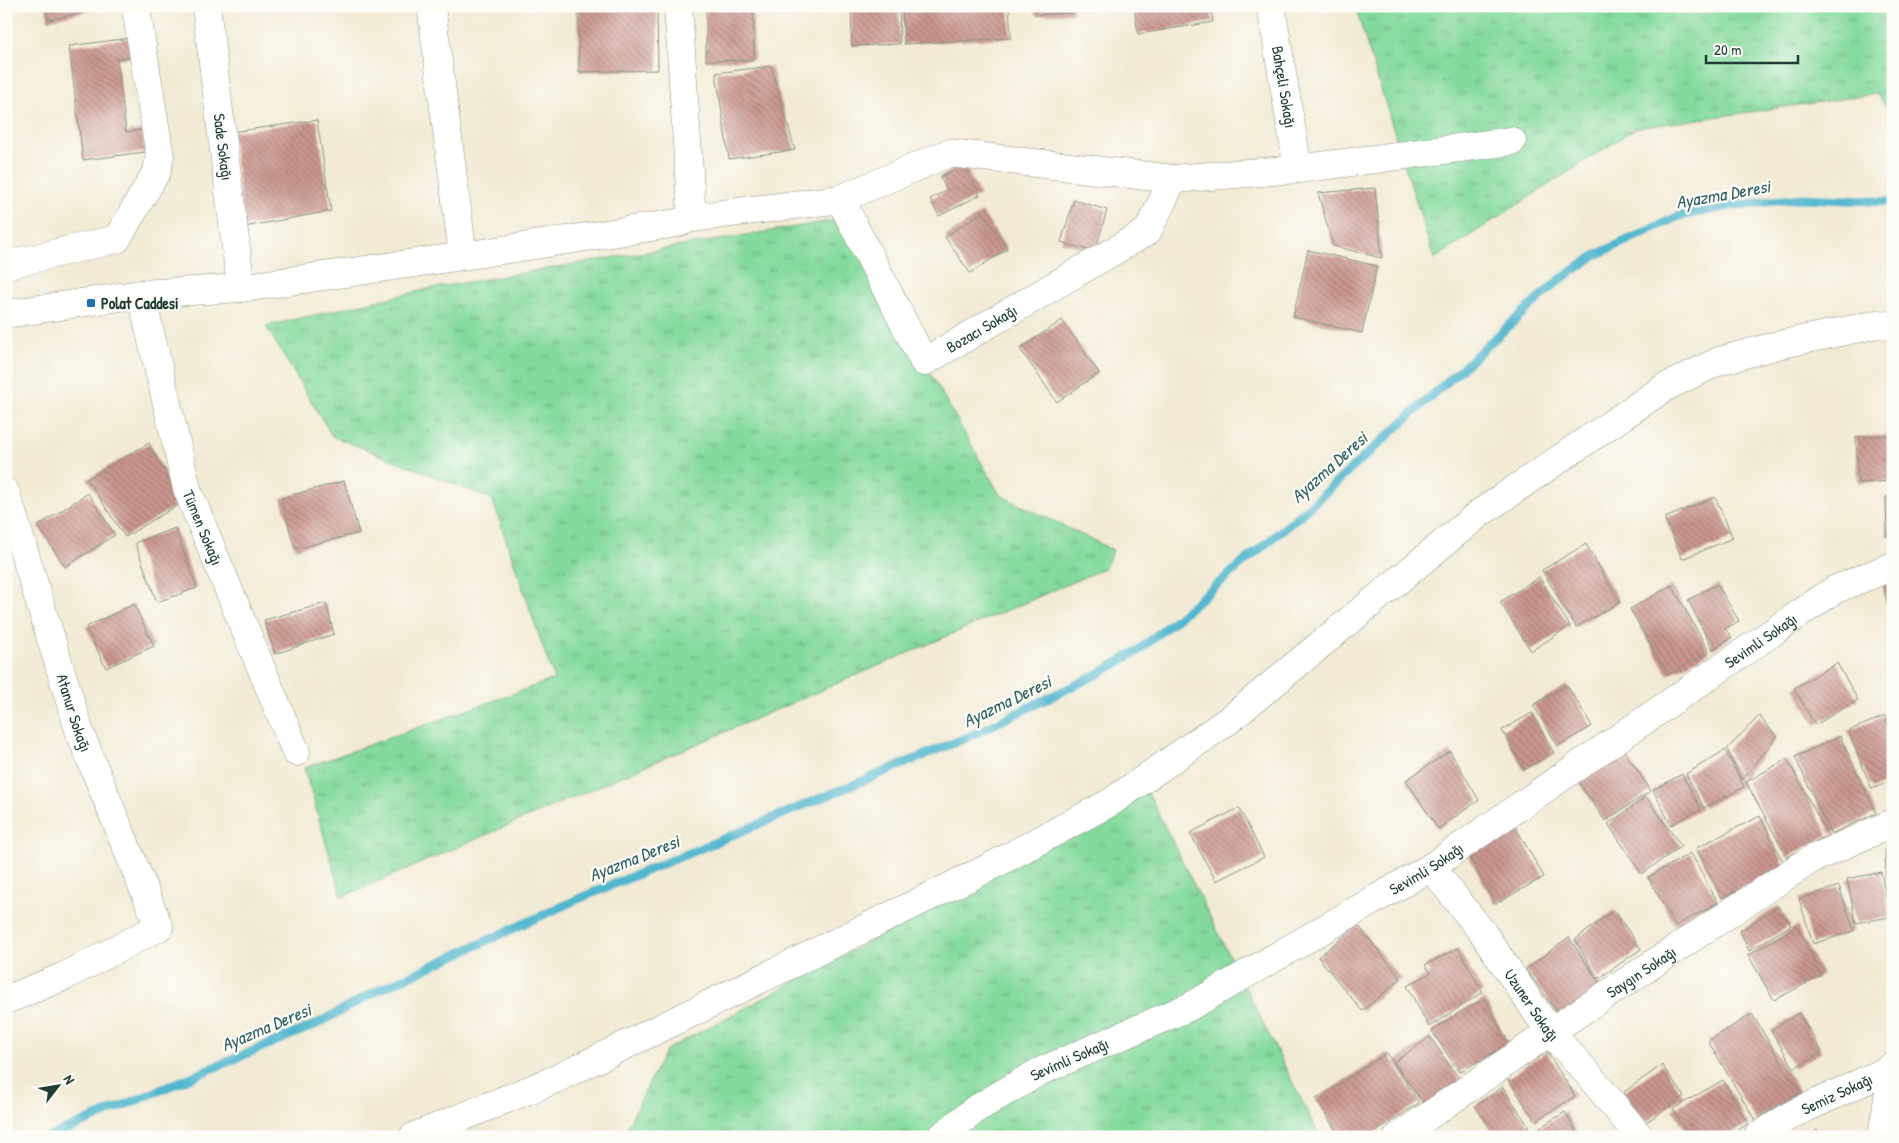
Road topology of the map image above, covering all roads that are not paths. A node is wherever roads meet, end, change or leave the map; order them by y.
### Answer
1 (206, 6) edge
2 (431, 6) edge
3 (678, 6) edge
4 (1272, 6) edge
5 (138, 15) dead end
6 (1512, 141) dead end
7 (1298, 169) junction
8 (1173, 180) junction
9 (840, 199) junction
10 (692, 218) junction
11 (463, 256) junction
12 (6, 264) edge
13 (241, 288) junction
14 (141, 294) junction
15 (6, 314) edge
16 (1893, 326) edge
17 (6, 493) edge
18 (1893, 566) edge
19 (296, 752) dead end
20 (1893, 823) edge
21 (1430, 867) junction
22 (6, 1000) edge
23 (1550, 1032) junction
24 (1892, 1066) edge
25 (414, 1137) edge
26 (941, 1137) edge
27 (1398, 1137) edge
28 (1640, 1137) edge
29 (1757, 1137) edge
30 (1882, 1137) edge

1 - 13 street, Sade Sokağı
2 - 11 street
3 - 10 street
4 - 7 street, Bahçeli Sokağı
5 - 12 street
6 - 7 street
7 - 8 street
8 - 9 street
8 - 9 street, Bozacı Sokağı
9 - 10 street
10 - 11 street
11 - 13 street
13 - 14 street
14 - 15 street
14 - 19 street, Tümen Sokağı
16 - 25 street
17 - 22 street, Atanur Sokağı
18 - 21 street, Sevimli Sokağı
20 - 23 street, Saygın Sokağı
21 - 23 street, Uzuner Sokağı
21 - 26 street, Sevimli Sokağı
23 - 27 street, Saygın Sokağı
23 - 28 street, Uzuner Sokağı
24 - 29 street, Semiz Sokağı
24 - 30 street

